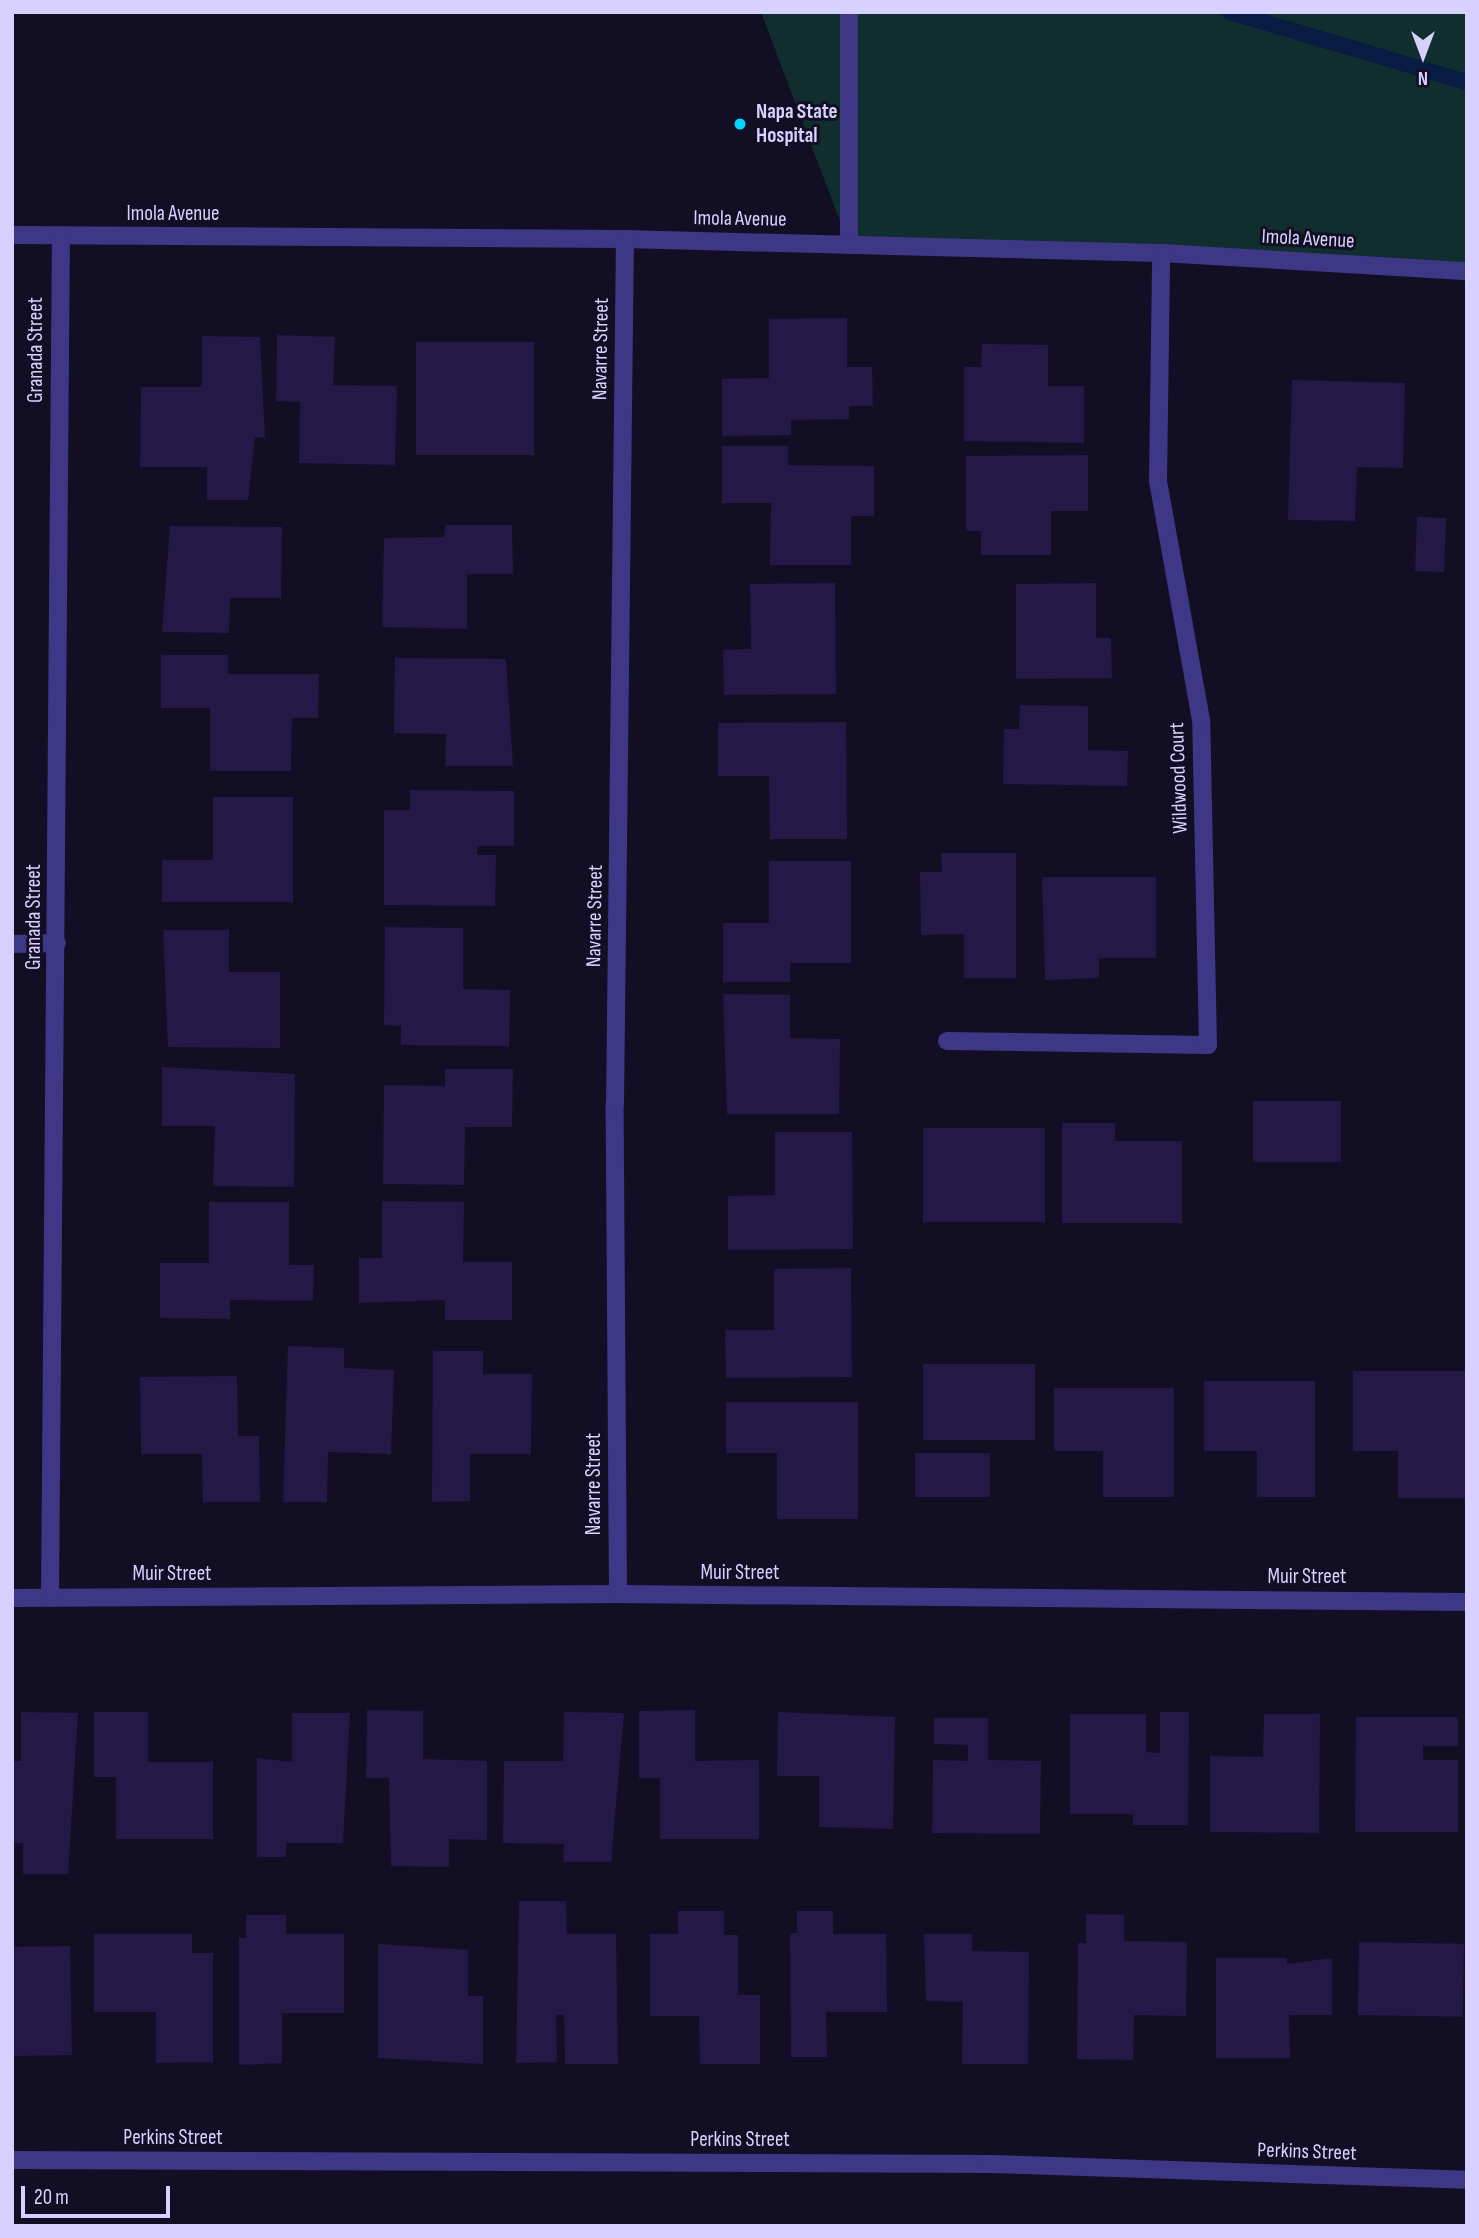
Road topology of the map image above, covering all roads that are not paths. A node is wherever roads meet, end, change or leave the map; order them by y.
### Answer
1 (849, 12) edge
2 (12, 235) edge
3 (61, 237) junction
4 (625, 239) junction
5 (849, 245) junction
6 (1161, 253) junction
7 (1467, 271) edge
8 (57, 943) junction
9 (12, 944) edge
10 (947, 1041) dead end
11 (618, 1594) junction
12 (12, 1598) edge
13 (50, 1598) junction
14 (1467, 1602) edge
15 (12, 2160) edge
16 (1467, 2180) edge

1 - 5 street
2 - 3 street, Imola Avenue
3 - 4 street, Imola Avenue
3 - 8 street, Granada Street
4 - 5 street, Imola Avenue
4 - 11 street, Navarre Street
5 - 6 street, Imola Avenue
6 - 7 street, Imola Avenue
6 - 10 street, Wildwood Court
8 - 9 street
8 - 13 street, Granada Street
11 - 13 street, Muir Street
11 - 14 street, Muir Street
12 - 13 street, Muir Street
15 - 16 street, Perkins Street

